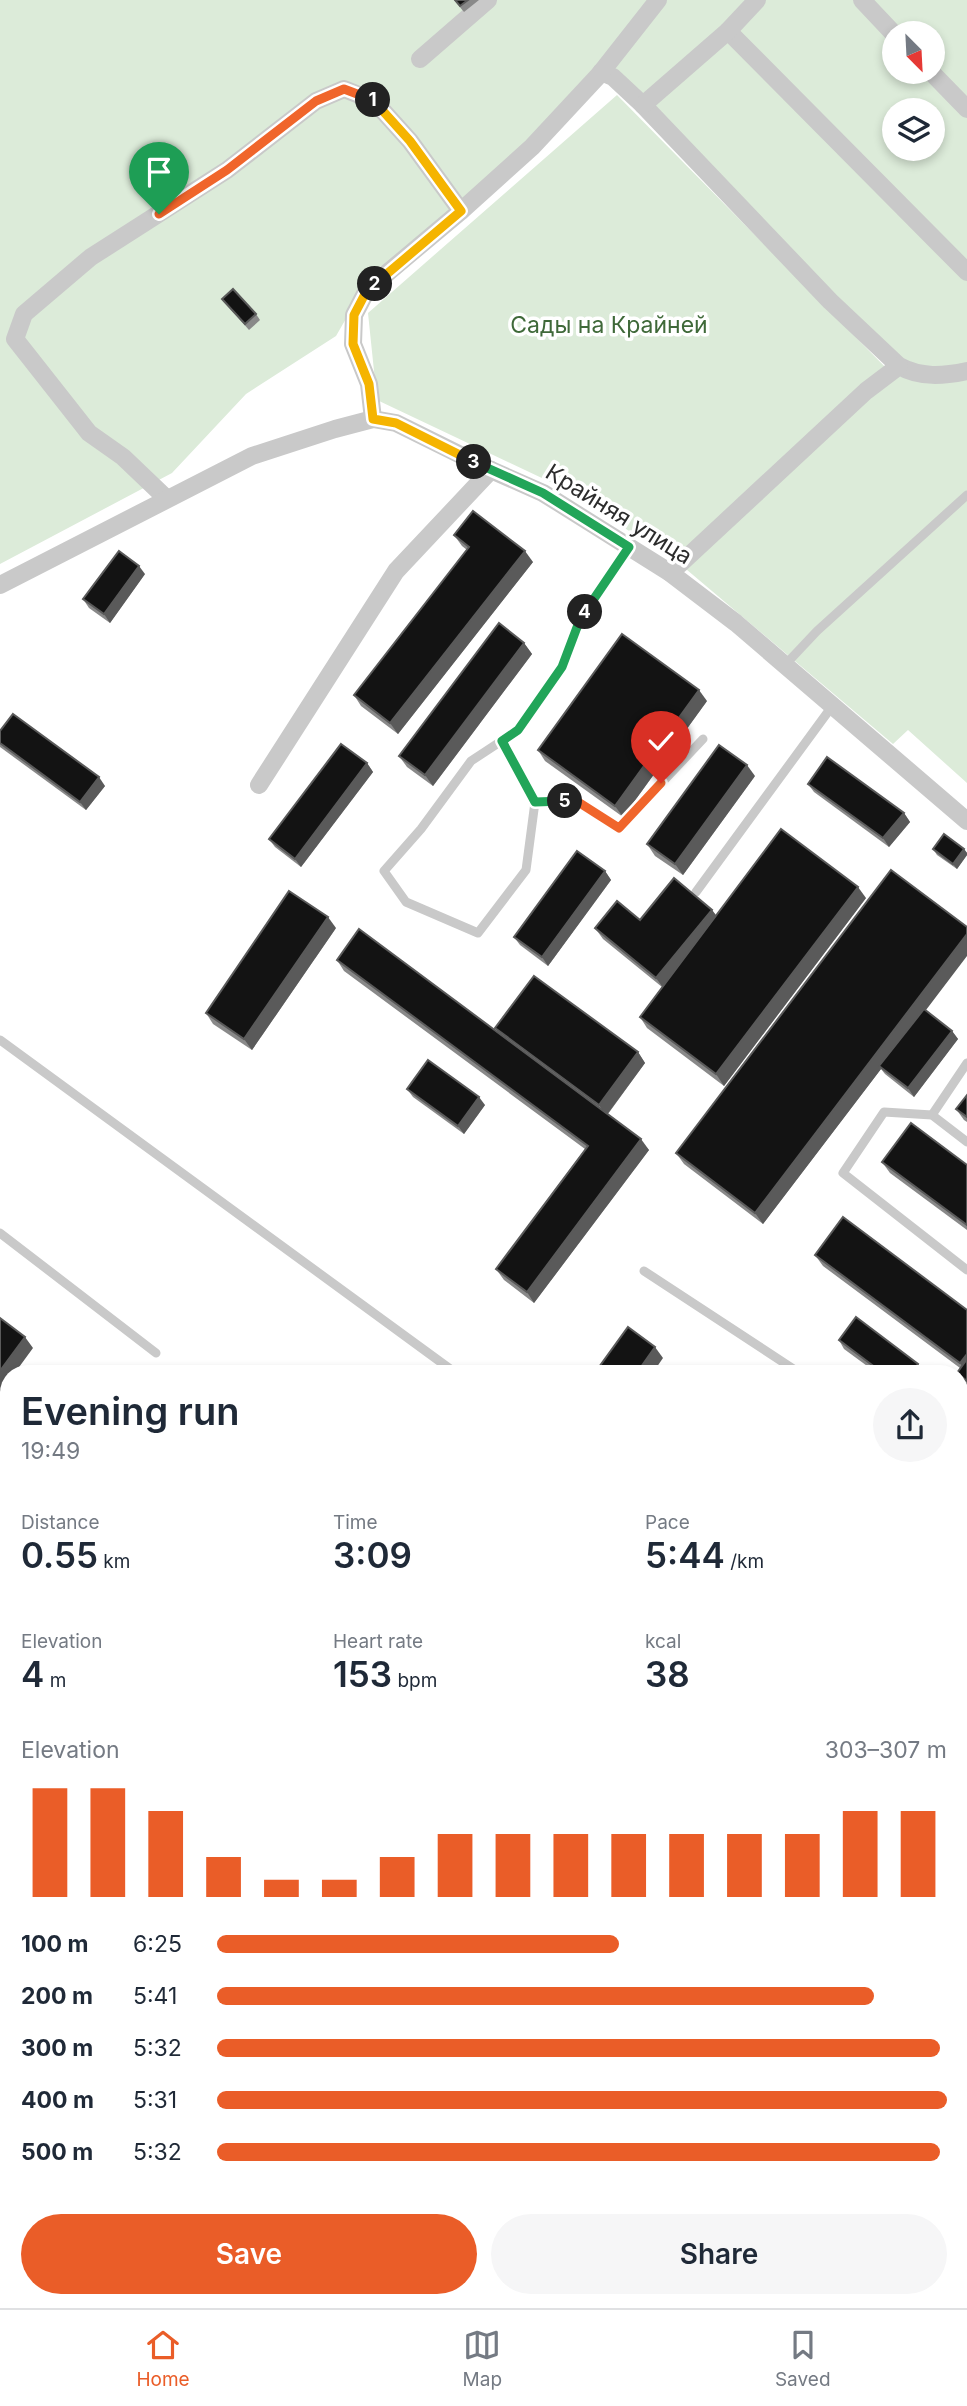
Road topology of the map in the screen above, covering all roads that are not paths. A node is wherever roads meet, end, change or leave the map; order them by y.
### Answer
1 (488, 0) edge
2 (658, 0) edge
3 (757, 0) edge
4 (862, 0) edge
5 (882, 21) edge
6 (728, 31) junction
7 (419, 59) dead end
8 (601, 72) junction
9 (943, 84) edge
10 (643, 104) junction
11 (967, 109) edge
12 (461, 211) junction
13 (967, 272) edge
14 (899, 366) junction
15 (967, 372) edge
16 (373, 419) junction
17 (491, 470) junction
18 (967, 495) edge
19 (167, 499) junction
20 (629, 547) junction
21 (669, 572) junction
22 (0, 585) edge
23 (785, 665) junction
24 (833, 705) junction
25 (703, 739) dead end
26 (502, 741) junction
27 (259, 785) dead end
28 (535, 802) junction
29 (967, 821) edge
30 (696, 892) edge
31 (0, 1040) edge
32 (967, 1063) edge
33 (932, 1115) junction
34 (967, 1142) edge
35 (0, 1233) edge
36 (967, 1270) edge
37 (644, 1271) dead end
38 (156, 1353) dead end
39 (445, 1365) edge
40 (787, 1365) edge

1 - 7 street
2 - 8 street
3 - 6 street
4 - 5 street
6 - 10 street
6 - 13 street
8 - 10 street
8 - 12 street
9 - 11 street
10 - 14 street
12 - 16 street
12 - 19 street
14 - 15 street
14 - 21 street
16 - 17 street, Крайняя улица
16 - 19 street
17 - 20 street, Крайняя улица
17 - 27 street
18 - 23 lane
19 - 22 street
20 - 21 street, Крайняя улица
20 - 26 lane
21 - 23 street, Крайняя улица
23 - 24 street, Крайняя улица
24 - 29 street, Крайняя улица
24 - 30 lane
25 - 28 lane
26 - 28 lane
26 - 28 lane
31 - 39 lane
32 - 33 lane
33 - 34 lane
33 - 36 lane
35 - 38 lane
37 - 40 lane

